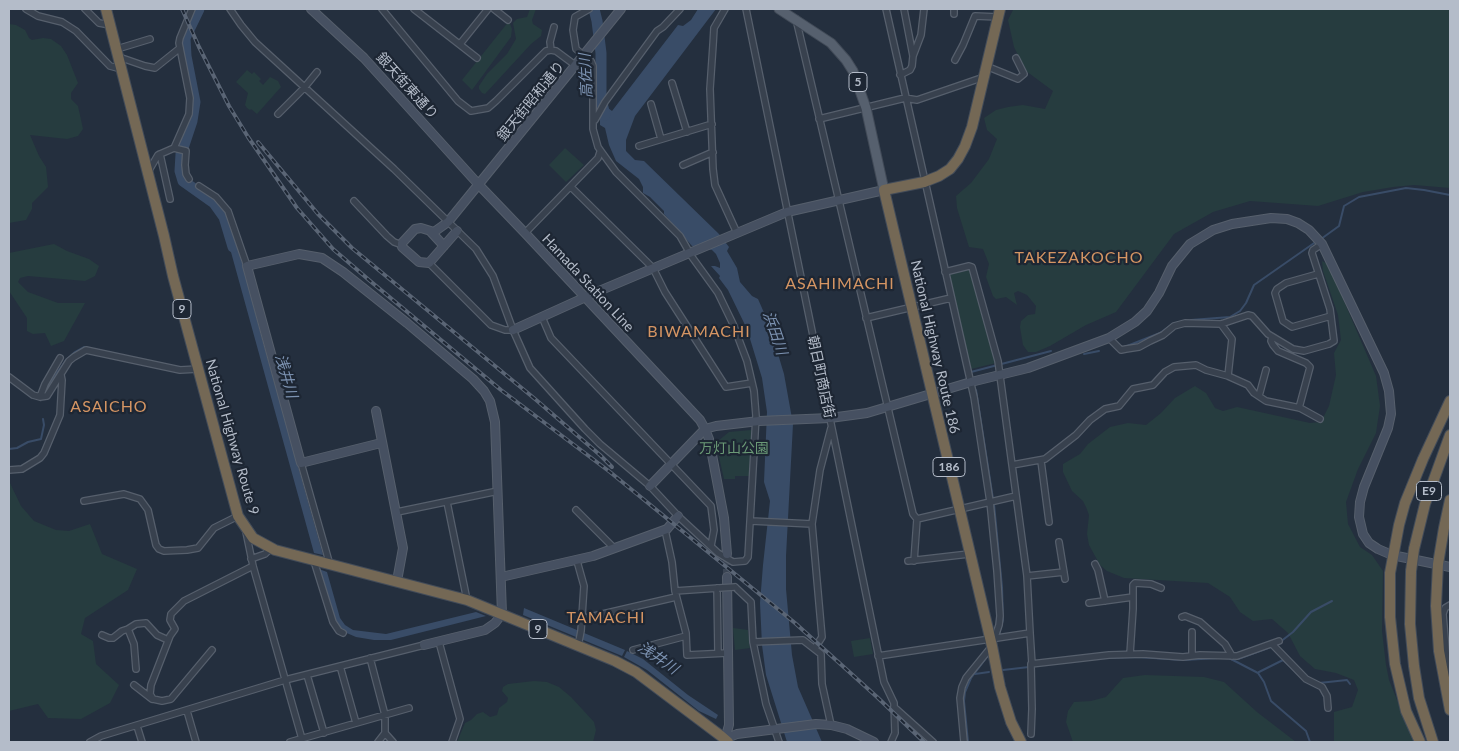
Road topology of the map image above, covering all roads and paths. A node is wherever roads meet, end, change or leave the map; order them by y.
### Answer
1 (26, 9) edge
2 (85, 9) edge
3 (192, 9) edge
4 (230, 9) edge
5 (310, 9) edge
6 (382, 9) edge
7 (414, 9) edge
8 (488, 9) edge
9 (494, 9) edge
10 (590, 9) edge
11 (621, 9) edge
12 (680, 9) edge
13 (725, 9) edge
14 (746, 9) edge
15 (779, 9) edge
16 (886, 9) edge
17 (904, 9) edge
18 (924, 9) edge
19 (109, 10) edge
20 (999, 13) edge
21 (508, 20) dead end
22 (796, 20) junction
23 (110, 25) junction
24 (554, 27) dead end
25 (150, 39) dead end
26 (460, 44) junction
27 (180, 48) junction
28 (551, 50) junction
29 (118, 53) junction
30 (584, 54) junction
31 (913, 56) junction
32 (477, 58) dead end
33 (1016, 58) dead end
34 (955, 60) dead end
35 (575, 65) junction
36 (986, 66) junction
37 (122, 69) junction
38 (317, 72) dead end
39 (900, 75) junction
40 (984, 77) junction
41 (672, 83) dead end
42 (304, 88) junction
43 (906, 98) junction
44 (651, 104) dead end
45 (866, 108) junction
46 (278, 114) dead end
47 (820, 119) junction
48 (594, 121) junction
49 (712, 124) junction
50 (687, 132) junction
51 (661, 139) junction
52 (639, 146) dead end
53 (179, 149) junction
54 (600, 152) junction
55 (712, 152) junction
56 (160, 154) junction
57 (683, 165) dead end
58 (148, 172) junction
59 (189, 179) dead end
60 (924, 182) junction
61 (479, 185) junction
62 (199, 186) dead end
63 (571, 187) junction
64 (884, 190) junction
65 (170, 199) dead end
66 (838, 200) junction
67 (354, 201) dead end
68 (787, 212) junction
69 (448, 222) junction
70 (457, 230) junction
71 (431, 232) junction
72 (526, 233) junction
73 (737, 233) junction
74 (1322, 244) junction
75 (402, 245) junction
76 (444, 246) junction
77 (692, 252) junction
78 (429, 263) junction
79 (247, 266) junction
80 (653, 268) junction
81 (945, 272) junction
82 (1318, 274) junction
83 (585, 298) junction
84 (951, 298) junction
85 (912, 307) junction
86 (1331, 316) junction
87 (542, 317) junction
88 (866, 318) junction
89 (1221, 324) junction
90 (513, 330) junction
91 (1272, 337) junction
92 (1108, 338) junction
93 (60, 358) dead end
94 (198, 370) junction
95 (1266, 370) dead end
96 (1000, 374) junction
97 (61, 376) junction
98 (1228, 376) junction
99 (9, 377) edge
100 (971, 382) junction
101 (752, 383) junction
102 (932, 394) junction
103 (1258, 396) junction
104 (40, 397) junction
105 (1450, 401) edge
106 (888, 407) junction
107 (1299, 408) junction
108 (376, 411) dead end
109 (1320, 419) dead end
110 (757, 422) junction
111 (831, 422) junction
112 (705, 429) junction
113 (1450, 435) edge
114 (381, 443) junction
115 (1041, 461) junction
116 (301, 464) junction
117 (671, 464) junction
118 (1012, 465) junction
119 (9, 470) edge
120 (650, 486) junction
121 (498, 491) junction
122 (1016, 496) junction
123 (1450, 500) edge
124 (84, 501) dead end
125 (447, 502) junction
126 (990, 502) junction
127 (576, 510) dead end
128 (959, 510) junction
129 (397, 512) junction
130 (238, 516) junction
131 (678, 516) junction
132 (917, 519) junction
133 (752, 521) junction
134 (1049, 522) dead end
135 (812, 524) junction
136 (245, 528) junction
137 (665, 530) junction
138 (1059, 542) dead end
139 (711, 546) junction
140 (271, 548) junction
141 (614, 548) junction
142 (727, 554) tunnel mouth
143 (969, 554) junction
144 (1392, 555) junction
145 (577, 561) junction
146 (252, 562) junction
147 (321, 563) junction
148 (1095, 564) dead end
149 (1438, 564) junction
150 (1450, 566) edge
151 (1064, 572) junction
152 (1027, 576) junction
153 (501, 577) junction
154 (727, 577) tunnel mouth
155 (1065, 579) dead end
156 (397, 580) junction
157 (718, 588) junction
158 (1161, 588) dead end
159 (676, 594) junction
160 (1133, 597) junction
161 (467, 600) junction
162 (1105, 601) junction
163 (1089, 603) dead end
164 (1450, 605) edge
165 (502, 614) junction
166 (1182, 617) dead end
167 (581, 619) junction
168 (128, 629) junction
169 (1030, 632) junction
170 (1192, 632) dead end
171 (343, 633) dead end
172 (102, 635) dead end
173 (686, 636) junction
174 (168, 640) junction
175 (992, 640) junction
176 (1279, 641) dead end
177 (1411, 641) junction
178 (439, 642) junction
179 (754, 642) junction
180 (578, 643) junction
181 (1272, 644) junction
182 (424, 646) joint
183 (815, 648) junction
184 (212, 650) dead end
185 (633, 650) dead end
186 (718, 653) junction
187 (728, 653) junction
188 (1130, 654) junction
189 (878, 656) junction
190 (1192, 656) junction
191 (1232, 656) junction
192 (370, 658) junction
193 (340, 666) junction
194 (1031, 666) junction
195 (136, 670) dead end
196 (307, 674) junction
197 (286, 680) junction
198 (1450, 684) edge
199 (134, 685) dead end
200 (153, 699) junction
201 (894, 707) junction
202 (409, 708) dead end
203 (1328, 708) dead end
204 (1450, 710) edge
205 (187, 711) junction
206 (385, 715) junction
207 (356, 723) junction
208 (830, 725) junction
209 (137, 726) junction
210 (775, 728) junction
211 (324, 733) junction
212 (385, 734) junction
213 (1031, 734) dead end
214 (102, 739) edge
215 (302, 739) junction
216 (726, 741) edge
217 (90, 742) edge
218 (142, 742) edge
219 (196, 742) edge
220 (290, 742) edge
221 (378, 742) edge
222 (393, 742) edge
223 (452, 742) edge
224 (779, 742) edge
225 (874, 742) edge
226 (891, 742) edge
227 (933, 742) edge
228 (964, 742) edge
229 (1021, 742) edge
230 (1420, 742) edge
231 (1433, 742) edge
232 (1439, 742) edge

1 - 37 street
2 - 23 street
3 - 27 street
4 - 42 street
5 - 61 street, 銀天街東通り
6 - 28 street
7 - 26 street
8 - 26 street
9 - 21 street
10 - 30 street
11 - 30 street, 銀天街昭和通り
12 - 48 street
13 - 49 street
14 - 68 street, 朝日町商店街
15 - 22 main road, 5
16 - 39 street
17 - 31 street
18 - 31 street
19 - 23 highway, National Highway Route 9 / 9
20 - 34 street
20 - 36 highway
22 - 45 main road, 5
22 - 47 street
23 - 29 highway, National Highway Route 9 / 9
24 - 28 street
25 - 29 street
26 - 32 street
27 - 29 street
27 - 53 street
28 - 35 street
29 - 37 highway, National Highway Route 9 / 9
30 - 35 street, 銀天街昭和通り
30 - 48 street
31 - 39 street
33 - 36 street
35 - 61 street, 銀天街昭和通り
36 - 40 highway
37 - 58 highway, National Highway Route 9 / 9
38 - 42 street
39 - 43 street
40 - 43 street
40 - 60 highway
41 - 50 street
42 - 46 street
42 - 69 street
43 - 45 street
43 - 60 street
44 - 51 street
45 - 47 street
45 - 64 main road, 5
47 - 66 street
48 - 54 street
49 - 50 street
49 - 55 street
50 - 51 street
51 - 52 street
53 - 56 street
53 - 59 street
54 - 63 street
54 - 77 street
55 - 57 street
55 - 73 street
56 - 58 street
56 - 65 street
58 - 94 highway, National Highway Route 9 / 9
60 - 64 highway
60 - 81 street
61 - 69 street
61 - 72 street, Hamada Station Line
62 - 79 street
63 - 72 street
63 - 80 street
64 - 66 street
64 - 85 highway, National Highway Route 186 / 186
66 - 68 street
66 - 88 street
67 - 75 street
68 - 73 street
68 - 111 street, 朝日町商店街
69 - 70 street
69 - 71 street
70 - 76 street
70 - 90 street
71 - 75 street
71 - 76 street
72 - 83 street, Hamada Station Line
73 - 77 street
74 - 82 street
74 - 92 street
74 - 144 street
75 - 78 street
76 - 78 street
77 - 80 street
77 - 101 street
78 - 90 street
79 - 116 street
79 - 121 street
80 - 83 street
80 - 101 street
81 - 84 street
81 - 96 street
82 - 86 street
82 - 86 street
83 - 87 street
83 - 112 street, Hamada Station Line
84 - 85 street
84 - 100 street
85 - 88 street
85 - 102 highway, National Highway Route 186 / 186
86 - 91 street
87 - 90 street
87 - 117 street
88 - 106 street
89 - 91 street
89 - 92 street
89 - 98 street
90 - 120 street
91 - 107 street
92 - 96 street
93 - 104 street
94 - 97 street
94 - 130 highway, National Highway Route 9 / 9
95 - 103 street
96 - 100 street
96 - 118 street
97 - 104 street
97 - 119 street
98 - 103 street
98 - 115 street
99 - 104 street
100 - 102 street
100 - 126 street
101 - 110 street
102 - 106 street
102 - 128 highway, National Highway Route 186 / 186
103 - 107 street
105 - 144 highway
106 - 111 street
106 - 132 street
107 - 109 street
108 - 114 street
110 - 111 street
110 - 112 street
110 - 133 street
111 - 135 street
111 - 189 street, 朝日町商店街
112 - 117 street
112 - 142 street, Hamada Station Line
113 - 177 highway, E9, bridge
114 - 116 street
114 - 129 street
115 - 118 street
115 - 134 street
116 - 147 street
117 - 120 street
117 - 139 street
118 - 122 street
120 - 131 street
121 - 125 street
121 - 153 street
122 - 126 street
122 - 152 street
123 - 149 highway
124 - 130 street
125 - 129 street
125 - 161 street
126 - 128 street
126 - 175 street
127 - 141 street
128 - 132 street
128 - 143 highway, National Highway Route 186 / 186
129 - 156 street
130 - 136 highway, National Highway Route 9 / 9
131 - 137 street
131 - 139 street
132 - 143 street
133 - 135 street
133 - 139 street
135 - 183 street
136 - 140 highway, National Highway Route 9 / 9
136 - 146 street
137 - 141 street
137 - 159 street
138 - 151 street
140 - 146 street
140 - 147 highway, National Highway Route 9 / 9
141 - 145 street
143 - 175 highway, National Highway Route 186 / 186
144 - 149 street
144 - 230 highway
145 - 153 street
145 - 167 street
146 - 174 street
146 - 197 street
147 - 156 highway, National Highway Route 9 / 9
147 - 171 street
148 - 162 street
149 - 150 street
149 - 204 highway
151 - 152 street
151 - 155 street
152 - 169 street
153 - 165 street
154 - 187 street
156 - 161 highway, National Highway Route 9 / 9
157 - 159 street
157 - 179 street, bridge
157 - 186 street
158 - 160 street
159 - 167 street
159 - 173 street
160 - 162 street
160 - 188 street
161 - 165 highway, National Highway Route 9 / 9
162 - 163 street
164 - 198 street
165 - 178 street
165 - 180 highway, National Highway Route 9 / 9
166 - 191 street
167 - 180 street
168 - 172 street
168 - 174 street
168 - 195 street
169 - 175 street
169 - 194 street
170 - 190 street
173 - 185 street
173 - 186 street
174 - 200 street
175 - 189 street
175 - 228 street
175 - 229 highway, National Highway Route 186 / 186
176 - 181 street
177 - 231 highway, E9
177 - 232 highway, E9
178 - 182 street
178 - 223 street
179 - 183 street
179 - 210 street
180 - 216 highway, National Highway Route 9 / 9
181 - 191 street
181 - 203 street
182 - 192 street
183 - 208 street
184 - 200 street
186 - 187 street
187 - 216 street
188 - 190 street
188 - 194 street
189 - 201 street, 朝日町商店街
190 - 191 street
192 - 193 street
192 - 206 street
193 - 196 street
193 - 207 street
194 - 213 street
196 - 197 street
196 - 211 street
197 - 205 street
197 - 215 street
199 - 200 street
201 - 226 street, 朝日町商店街
201 - 227 street
202 - 206 street
205 - 209 street
205 - 219 street
206 - 207 street
206 - 212 street
207 - 211 street
208 - 210 street
208 - 225 street
209 - 214 street
209 - 218 street
210 - 216 street
210 - 224 street
211 - 215 street
212 - 221 street
212 - 222 street
214 - 217 street
215 - 220 street

